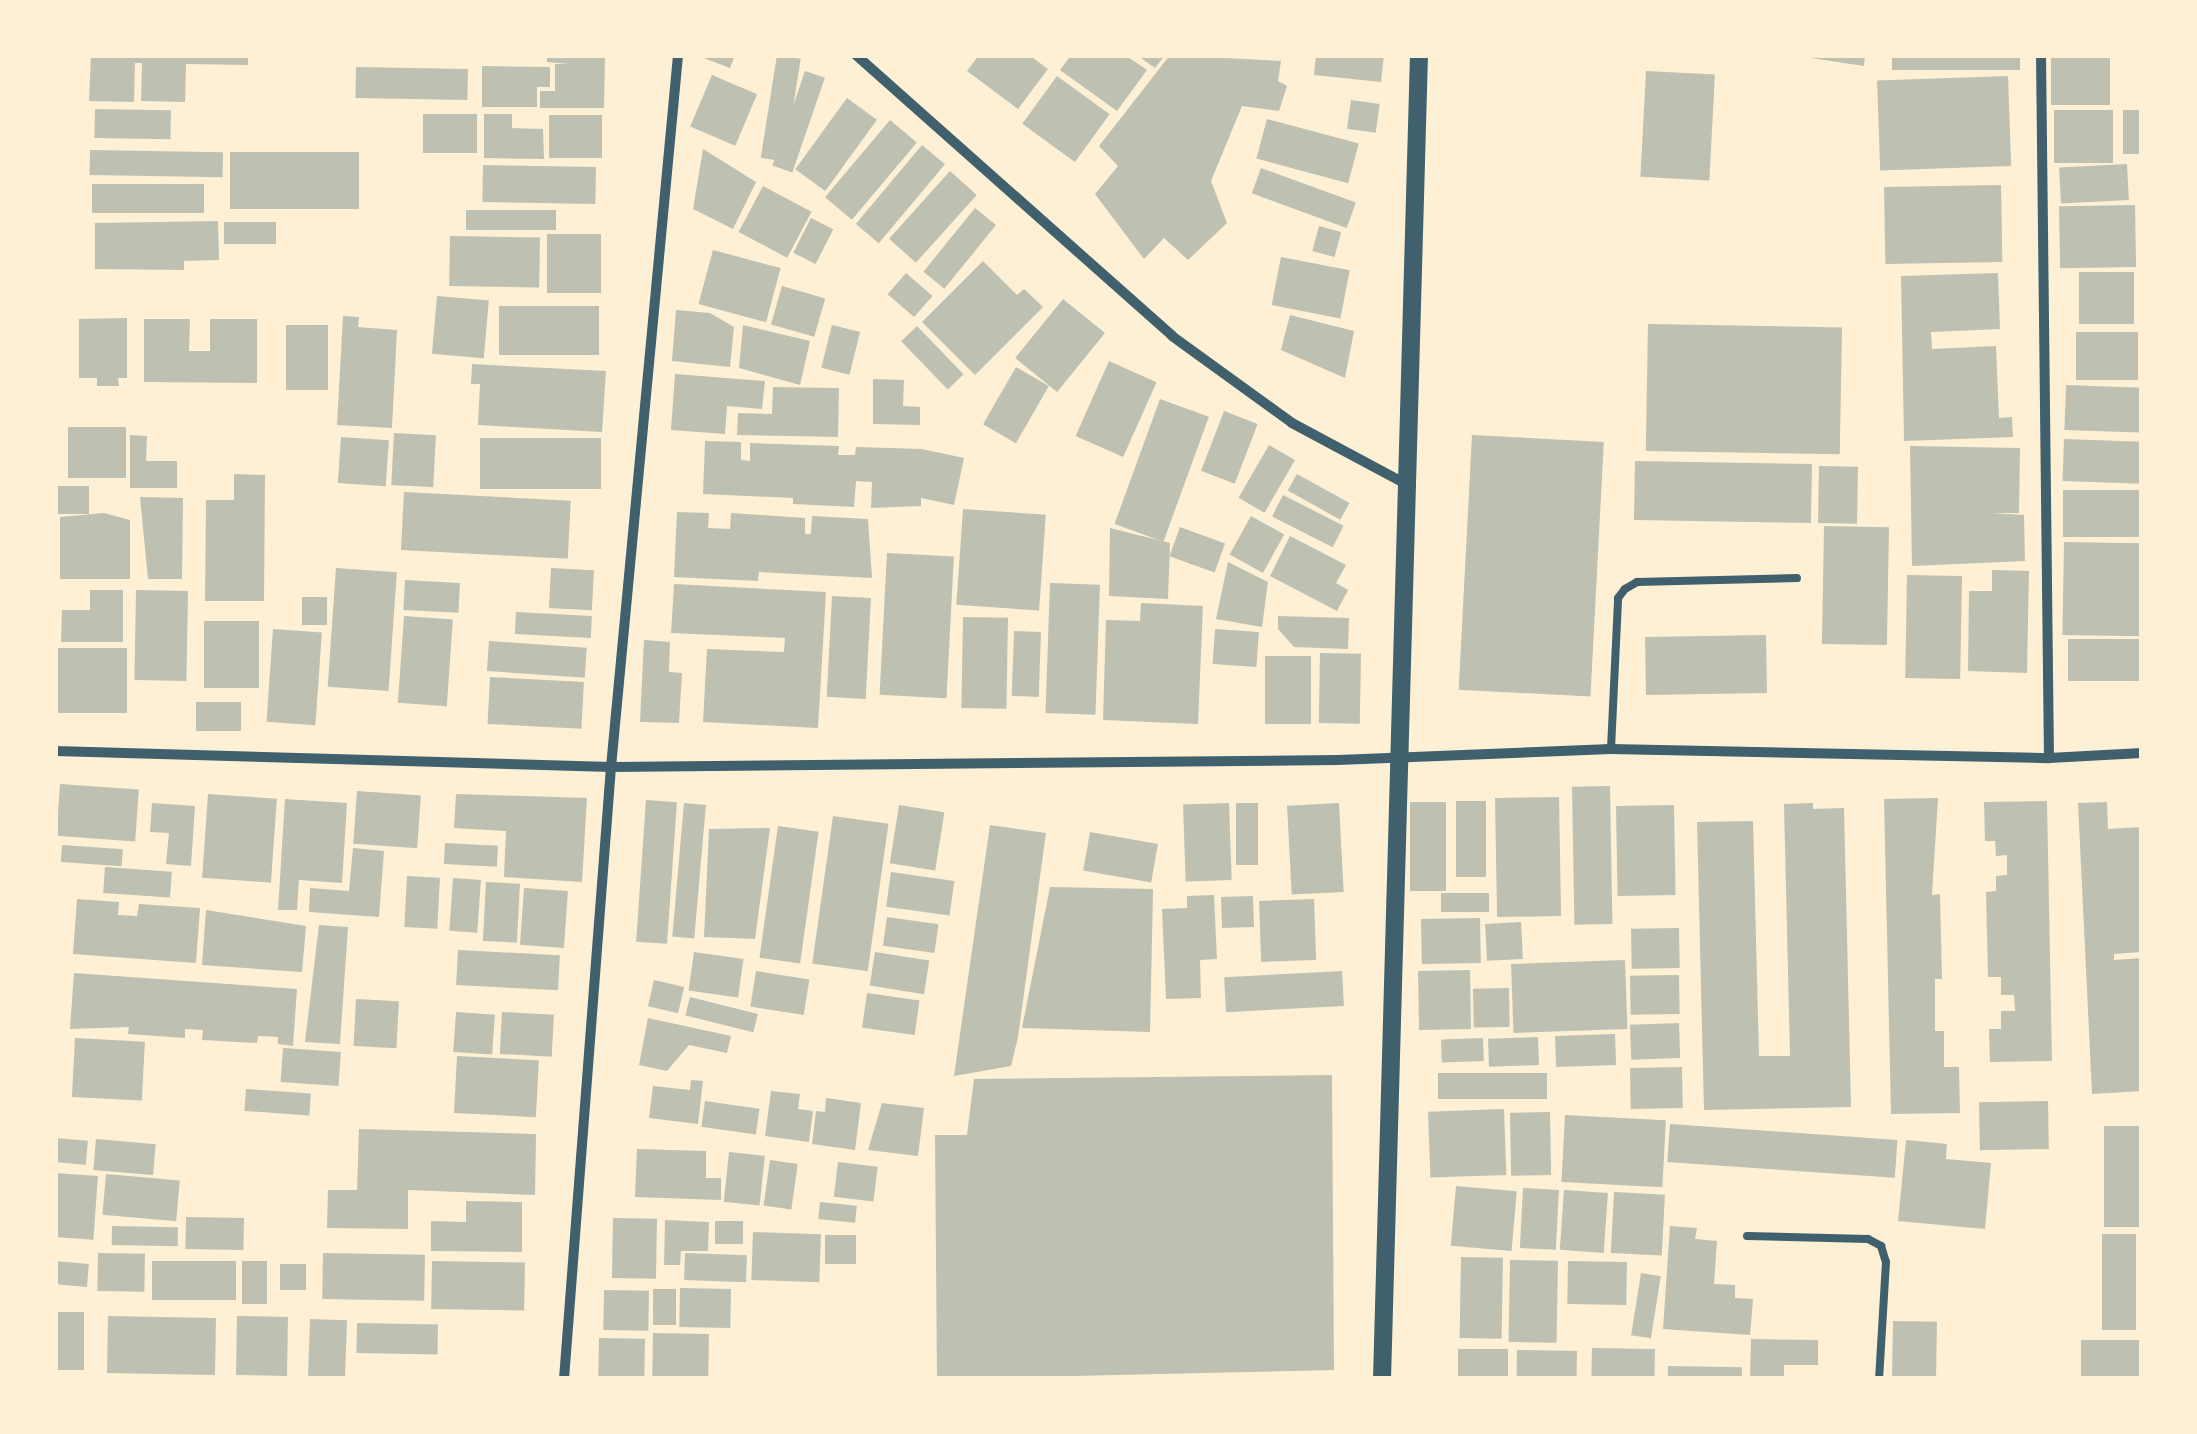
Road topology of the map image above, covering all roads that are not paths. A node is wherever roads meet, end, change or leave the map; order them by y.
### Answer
1 (678, 55) edge
2 (856, 55) edge
3 (1420, 55) edge
4 (2041, 55) edge
5 (1406, 484) junction
6 (1797, 578) dead end
7 (1611, 750) junction
8 (55, 751) edge
9 (2142, 753) edge
10 (1398, 758) junction
11 (2049, 758) junction
12 (611, 767) junction
13 (1747, 1236) dead end
14 (564, 1379) edge
15 (1382, 1379) edge
16 (1880, 1379) edge

1 - 12 street
2 - 5 street
3 - 5 street
4 - 11 street
5 - 10 street
6 - 7 lane
7 - 10 street
7 - 11 street
8 - 12 street
9 - 11 street
10 - 12 street
10 - 15 street
12 - 14 street
13 - 16 lane

